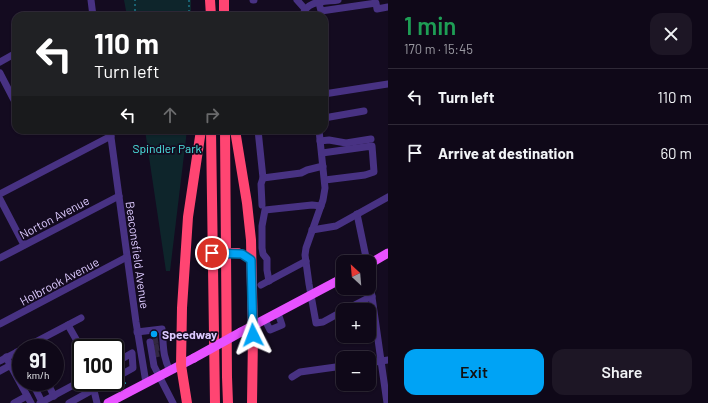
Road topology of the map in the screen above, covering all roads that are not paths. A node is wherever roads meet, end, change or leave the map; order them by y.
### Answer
1 (91, 0) edge
2 (210, 0) edge
3 (224, 0) edge
4 (297, 0) edge
5 (338, 0) edge
6 (368, 2) edge
7 (319, 3) junction
8 (388, 7) edge
9 (92, 12) edge
10 (211, 12) edge
11 (224, 12) edge
12 (303, 12) edge
13 (305, 12) edge
14 (12, 55) edge
15 (0, 62) edge
16 (0, 73) edge
17 (388, 84) edge
18 (328, 93) edge
19 (12, 96) edge
20 (364, 111) dead end
21 (328, 117) edge
22 (108, 134) edge
23 (110, 134) edge
24 (200, 134) edge
25 (211, 134) edge
26 (225, 134) edge
27 (236, 134) edge
28 (258, 134) edge
29 (319, 134) edge
30 (371, 139) dead end
31 (320, 141) junction
32 (322, 153) junction
33 (323, 166) junction
34 (264, 178) junction
35 (325, 180) junction
36 (0, 194) edge
37 (119, 196) junction
38 (388, 197) edge
39 (0, 199) edge
40 (262, 205) dead end
41 (321, 206) junction
42 (357, 214) junction
43 (312, 230) junction
44 (24, 245) junction
45 (388, 253) edge
46 (366, 255) edge
47 (127, 257) junction
48 (185, 257) junction
49 (0, 258) edge
50 (376, 259) edge
51 (251, 260) junction
52 (306, 261) junction
53 (269, 281) junction
54 (336, 282) edge
55 (261, 285) dead end
56 (311, 295) junction
57 (372, 296) joint
58 (359, 303) edge
59 (336, 315) edge
60 (81, 318) dead end
61 (0, 324) edge
62 (68, 325) junction
63 (252, 326) junction
64 (137, 332) junction
65 (42, 339) edge
66 (76, 339) edge
67 (139, 343) junction
68 (157, 349) junction
69 (124, 358) edge
70 (3, 359) edge
71 (142, 360) junction
72 (385, 361) edge
73 (11, 365) junction
74 (181, 365) junction
75 (336, 367) edge
76 (170, 370) junction
77 (0, 371) edge
78 (124, 373) edge
79 (159, 376) junction
80 (292, 377) dead end
81 (146, 383) junction
82 (72, 386) edge
83 (36, 391) edge
84 (52, 391) edge
85 (91, 391) edge
86 (93, 391) edge
87 (54, 396) junction
88 (29, 400) edge
89 (41, 402) edge
90 (14, 403) edge
91 (69, 403) edge
92 (96, 403) edge
93 (109, 403) edge
94 (173, 403) edge
95 (187, 403) edge
96 (215, 403) edge
97 (228, 403) edge
98 (252, 403) edge
99 (387, 403) edge

1 - 9 street
2 - 10 highway
3 - 11 highway
4 - 12 street
5 - 7 street
6 - 7 street
6 - 8 street
7 - 13 street
14 - 15 street
16 - 19 street
17 - 18 street
20 - 21 street
22 - 36 street
23 - 37 street, Beaconsfield Avenue
24 - 48 highway
25 - 96 highway
26 - 97 highway
27 - 51 highway
28 - 34 street
29 - 31 street
30 - 31 street
31 - 32 street
32 - 33 street
32 - 35 street
33 - 34 street
33 - 35 street
34 - 40 street
35 - 41 street
37 - 44 street, Norton Avenue
37 - 47 street, Beaconsfield Avenue
38 - 42 street
39 - 44 street
41 - 43 street
41 - 53 street
42 - 43 street
42 - 46 street
43 - 52 street
44 - 49 street, Norton Avenue
45 - 50 main road
47 - 61 street, Holbrook Avenue
47 - 64 street, Beaconsfield Avenue
48 - 51 highway, bridge
48 - 74 highway
51 - 63 highway
52 - 53 street
52 - 56 street
53 - 55 street
54 - 56 main road
56 - 59 street
56 - 63 main road
57 - 58 street
57 - 72 street
60 - 62 street
62 - 65 street
62 - 66 street
63 - 74 main road, bridge
63 - 98 highway
64 - 67 street, Beaconsfield Avenue
64 - 68 street
67 - 68 street
67 - 71 street, Beaconsfield Avenue
68 - 71 street
68 - 76 street
68 - 79 street
69 - 78 street
70 - 73 street
71 - 81 street, Beaconsfield Avenue
72 - 99 street
73 - 77 street
73 - 88 street
74 - 76 main road
74 - 95 highway
75 - 80 street
76 - 79 main road
79 - 81 main road
79 - 94 street
81 - 93 main road
82 - 87 street
83 - 89 street
84 - 87 street
85 - 91 street
86 - 92 street
87 - 89 street
88 - 90 street

